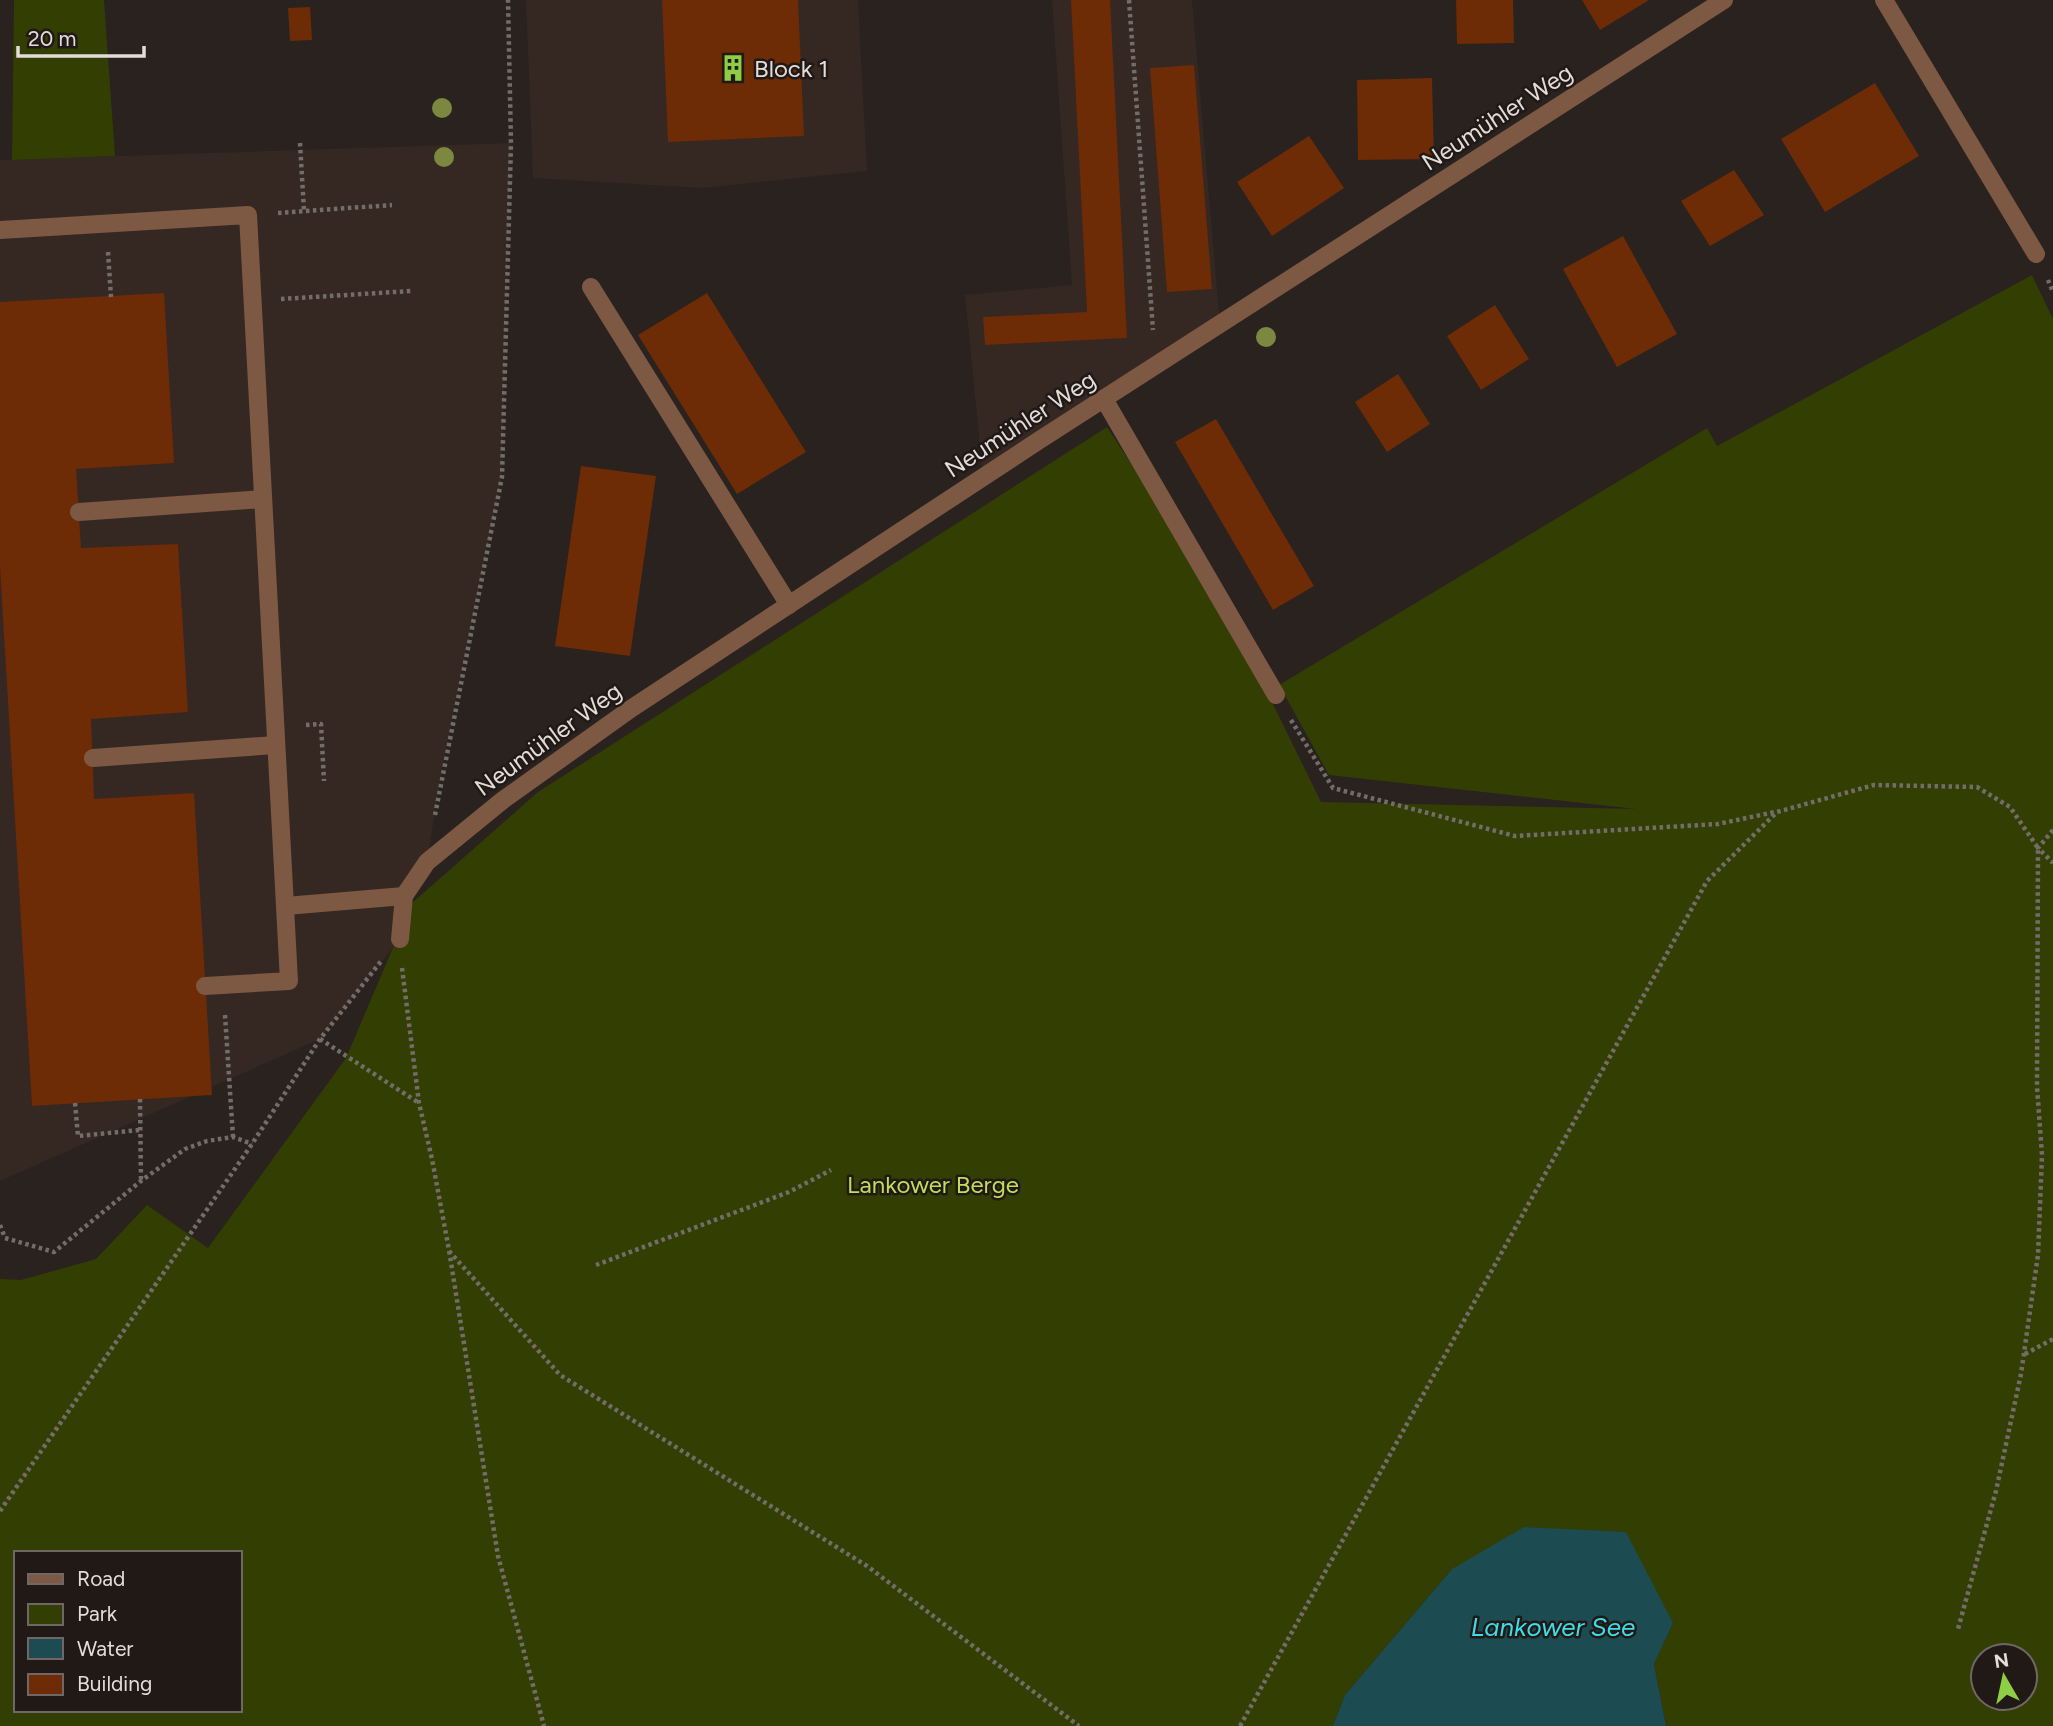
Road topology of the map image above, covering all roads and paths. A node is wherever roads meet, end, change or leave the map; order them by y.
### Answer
1 (508, 0) edge
2 (1129, 0) edge
3 (1724, 0) edge
4 (1884, 0) edge
5 (300, 143) dead end
6 (393, 205) dead end
7 (304, 211) junction
8 (248, 215) junction
9 (106, 223) junction
10 (0, 230) edge
11 (2036, 254) dead end
12 (591, 287) dead end
13 (411, 291) dead end
14 (111, 297) dead end
15 (252, 300) junction
16 (1156, 366) junction
17 (1104, 399) junction
18 (262, 499) junction
19 (79, 512) dead end
20 (789, 605) junction
21 (1276, 695) joint
22 (274, 727) junction
23 (275, 745) junction
24 (93, 758) dead end
25 (324, 781) dead end
26 (1776, 812) junction
27 (2053, 830) edge
28 (2038, 848) junction
29 (427, 862) junction
30 (2053, 863) edge
31 (404, 896) junction
32 (286, 906) junction
33 (400, 939) junction
34 (214, 985) joint
35 (320, 1040) junction
36 (140, 1099) dead end
37 (75, 1103) dead end
38 (419, 1104) junction
39 (140, 1130) junction
40 (233, 1137) junction
41 (252, 1144) junction
42 (831, 1170) dead end
43 (141, 1181) junction
44 (0, 1225) edge
45 (449, 1250) junction
46 (596, 1265) dead end
47 (2053, 1339) edge
48 (2024, 1354) junction
49 (0, 1511) edge
50 (1958, 1629) dead end
51 (544, 1726) edge
52 (1079, 1726) edge
53 (1240, 1726) edge

1 - 29 path
2 - 16 path
3 - 16 street, Neumühler Weg
4 - 11 street
5 - 7 path
6 - 7 path
7 - 8 path
8 - 9 street
8 - 15 street
9 - 10 street
9 - 14 path
12 - 20 street
13 - 15 path
15 - 18 street
16 - 17 street, Neumühler Weg
17 - 20 street, Neumühler Weg
17 - 21 street
18 - 19 street
18 - 22 street
20 - 29 street, Neumühler Weg
21 - 26 path
22 - 23 street
22 - 25 path
23 - 24 street
23 - 32 street
26 - 28 path
26 - 53 path
27 - 28 path
28 - 30 path
28 - 48 path
29 - 31 street, Neumühler Weg
31 - 32 street
31 - 33 street, Neumühler Weg
32 - 34 street
33 - 35 path
33 - 38 path
34 - 40 path
35 - 38 path
35 - 41 path
36 - 39 path
37 - 39 path
38 - 45 path
39 - 43 path
40 - 41 path
40 - 43 path
41 - 49 path
42 - 46 path
43 - 44 path
45 - 51 path
45 - 52 path
47 - 48 path
48 - 50 path

